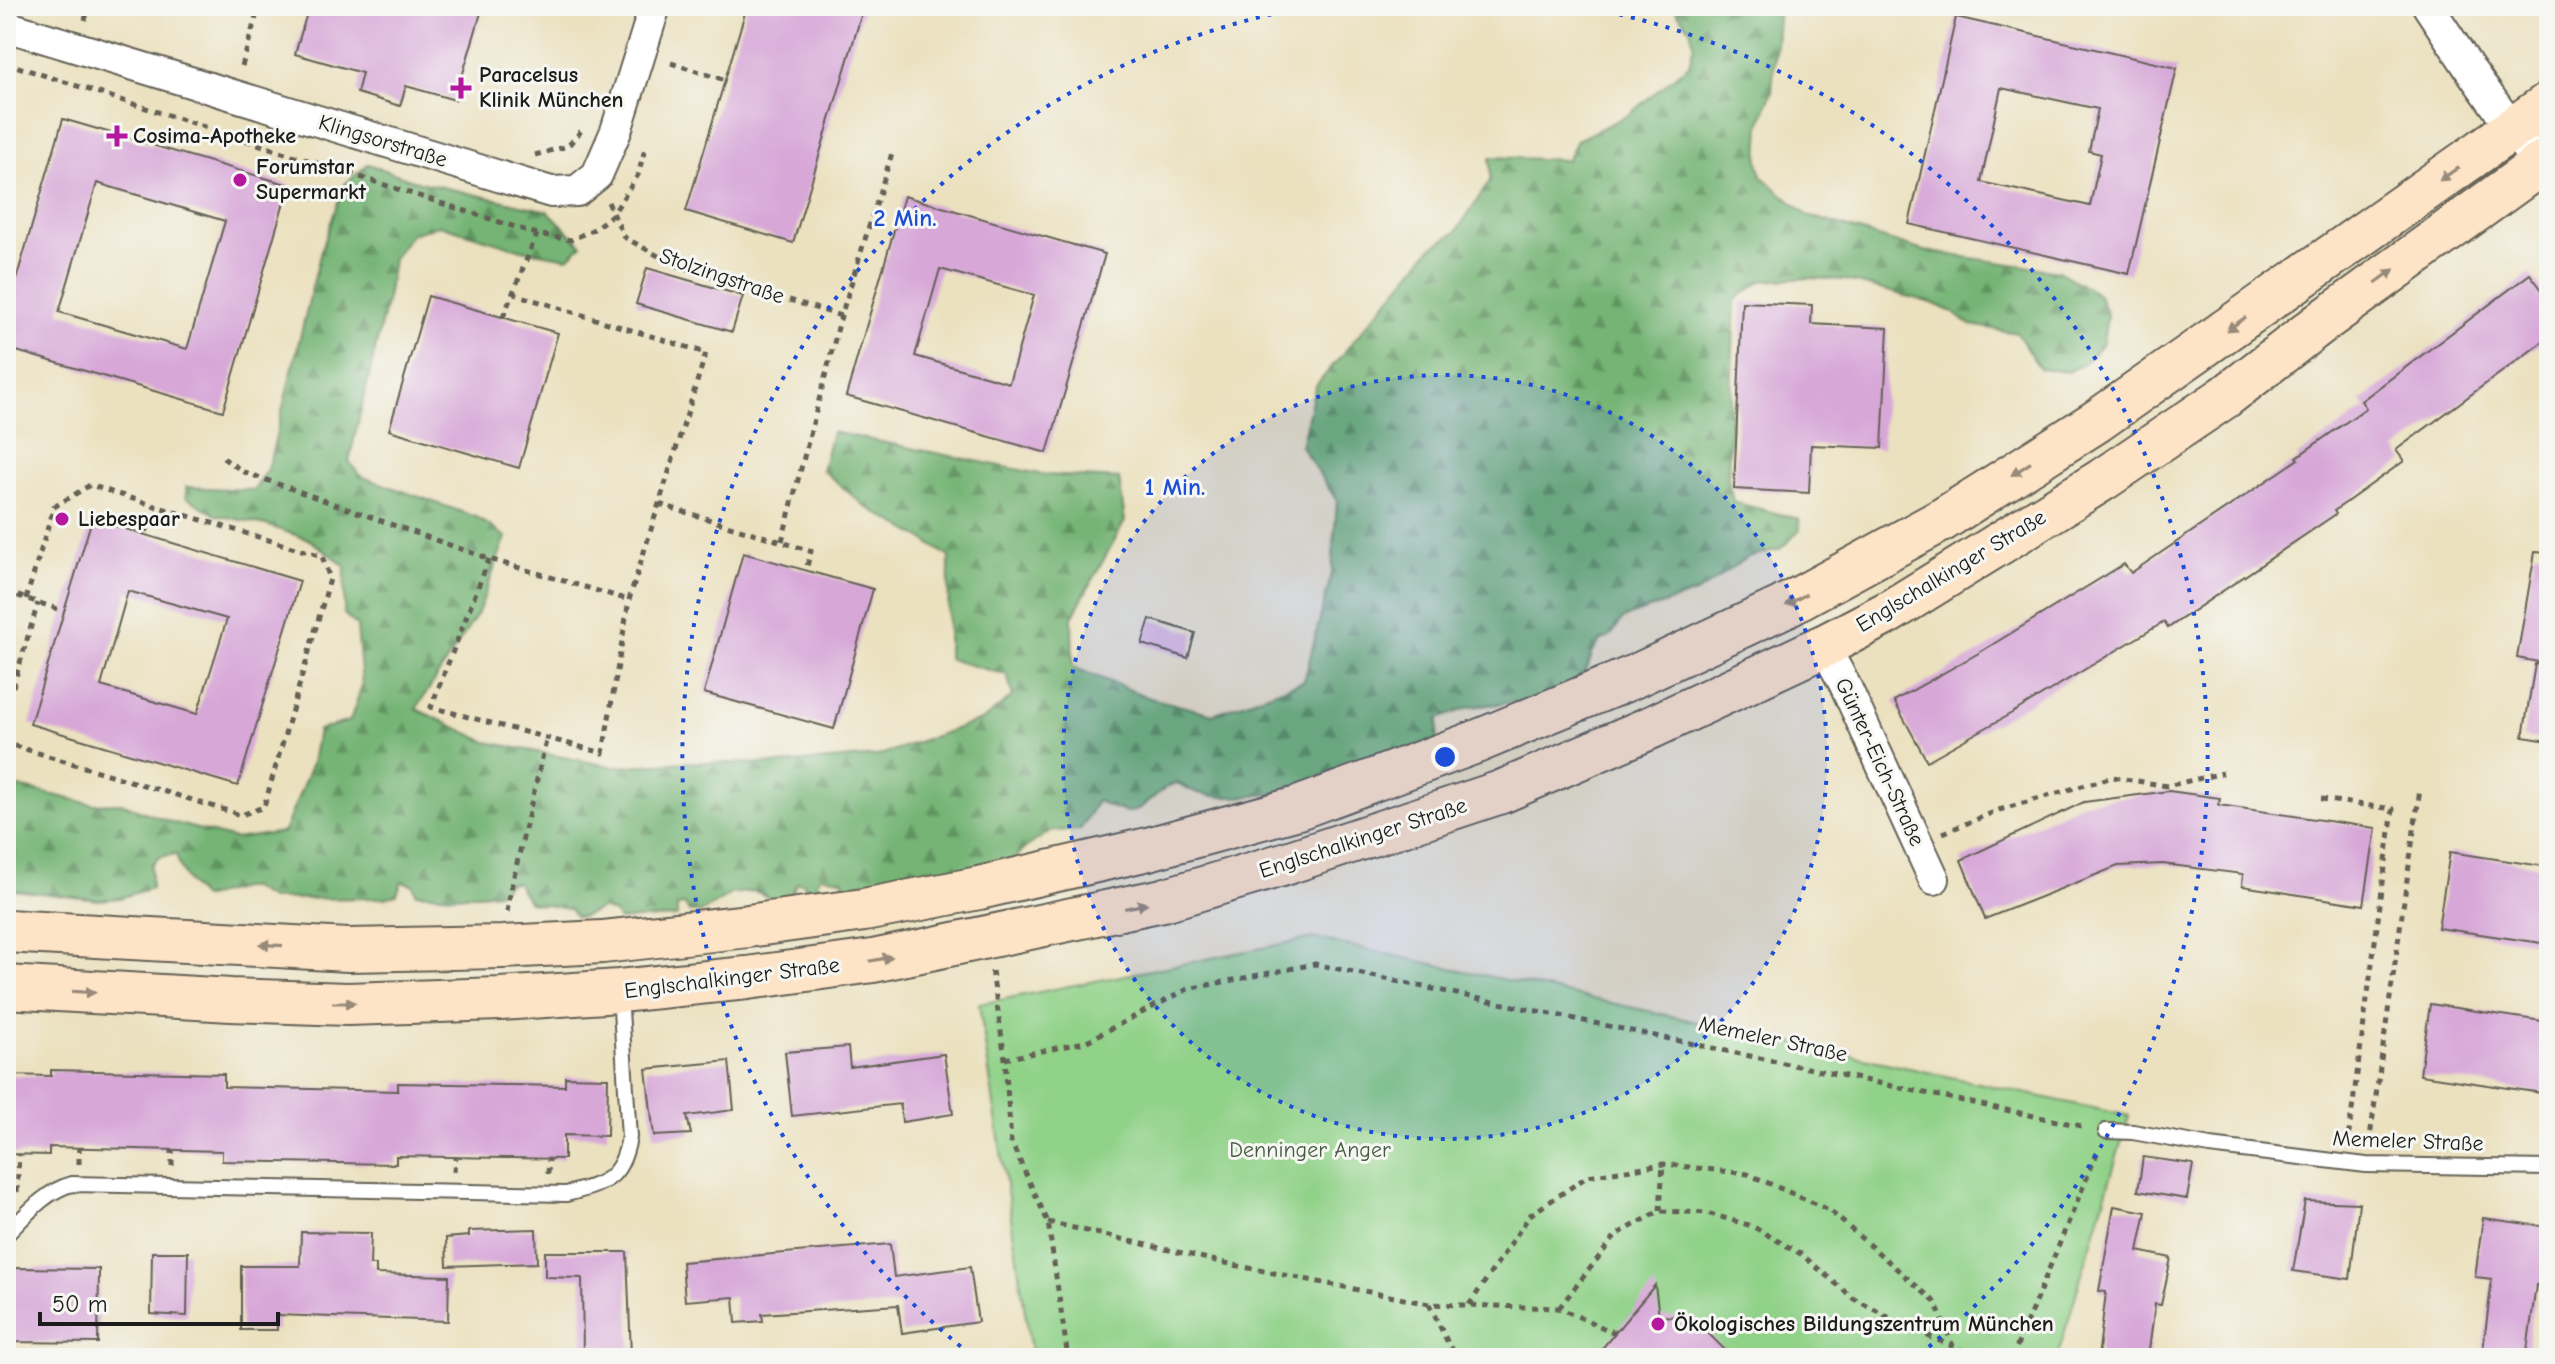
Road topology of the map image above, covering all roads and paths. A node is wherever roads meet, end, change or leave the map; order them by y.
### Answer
1 (89, 6) edge
2 (259, 6) edge
3 (655, 6) edge
4 (2428, 6) edge
5 (85, 21) dead end
6 (6, 26) edge
7 (6, 63) edge
8 (671, 63) dead end
9 (240, 71) dead end
10 (725, 80) dead end
11 (2549, 103) edge
12 (2513, 130) junction
13 (893, 150) dead end
14 (2545, 167) edge
15 (587, 183) junction
16 (613, 214) junction
17 (537, 234) junction
18 (514, 294) junction
19 (841, 316) junction
20 (503, 317) dead end
21 (223, 458) dead end
22 (659, 504) junction
23 (155, 506) junction
24 (145, 535) dead end
25 (782, 541) junction
26 (489, 559) junction
27 (806, 570) dead end
28 (6, 592) edge
29 (26, 599) junction
30 (629, 600) junction
31 (38, 603) junction
32 (64, 611) dead end
33 (1824, 646) junction
34 (6, 710) edge
35 (547, 737) junction
36 (6, 738) edge
37 (2223, 773) dead end
38 (2420, 789) dead end
39 (2321, 799) dead end
40 (1918, 844) junction
41 (1934, 879) dead end
42 (6, 931) edge
43 (986, 938) junction
44 (502, 947) junction
45 (6, 987) edge
46 (619, 991) junction
47 (1005, 1059) junction
48 (2106, 1131) junction
49 (2345, 1162) junction
50 (1663, 1164) junction
51 (2366, 1165) junction
52 (2549, 1168) edge
53 (6, 1179) edge
54 (18, 1179) dead end
55 (1660, 1211) junction
56 (1048, 1222) junction
57 (6, 1235) edge
58 (1429, 1304) junction
59 (1469, 1305) junction
60 (1559, 1308) junction
61 (1615, 1333) dead end
62 (1953, 1346) junction
63 (1068, 1358) edge
64 (1459, 1358) edge
65 (1982, 1358) edge
66 (2012, 1358) edge

1 - 5 path
2 - 9 path
3 - 15 street
4 - 12 street
6 - 15 street, Klingsorstraße
7 - 17 path
8 - 10 path
11 - 12 main road
12 - 14 street
12 -> 44 main road
13 - 19 path
33 -> 14 main road, Englschalkinger Straße
15 - 16 path, Stolzingstraße
16 - 17 path
16 - 19 path, Stolzingstraße
17 - 18 path
18 - 20 path
18 - 22 path
19 - 25 path
21 - 26 path
22 - 25 path
22 - 30 path
23 - 24 path
23 - 29 path
23 - 36 path
25 - 27 path
26 - 30 path
26 - 35 path
28 - 29 path
29 - 31 path
30 - 35 path
31 - 32 path
31 - 34 path
33 - 40 street, Günter-Eich-Straße
43 -> 33 main road, Englschalkinger Straße
35 - 44 path
37 - 40 path
38 - 51 path
39 - 49 path
40 - 41 street, Günter-Eich-Straße
44 -> 42 main road
46 -> 43 main road, Englschalkinger Straße
43 - 47 path
45 -> 46 main road, Englschalkinger Straße
46 - 57 lane
47 - 48 path, Memeler Straße
47 - 56 path
48 - 49 lane, Memeler Straße
48 - 66 path
49 - 51 lane, Memeler Straße
50 - 55 path
50 - 59 path
50 - 62 path
51 - 52 lane, Memeler Straße
53 - 54 path
55 - 60 path
55 - 62 path
56 - 58 path
56 - 63 path
58 - 59 path
58 - 64 path
59 - 60 path
60 - 61 path
62 - 65 path

